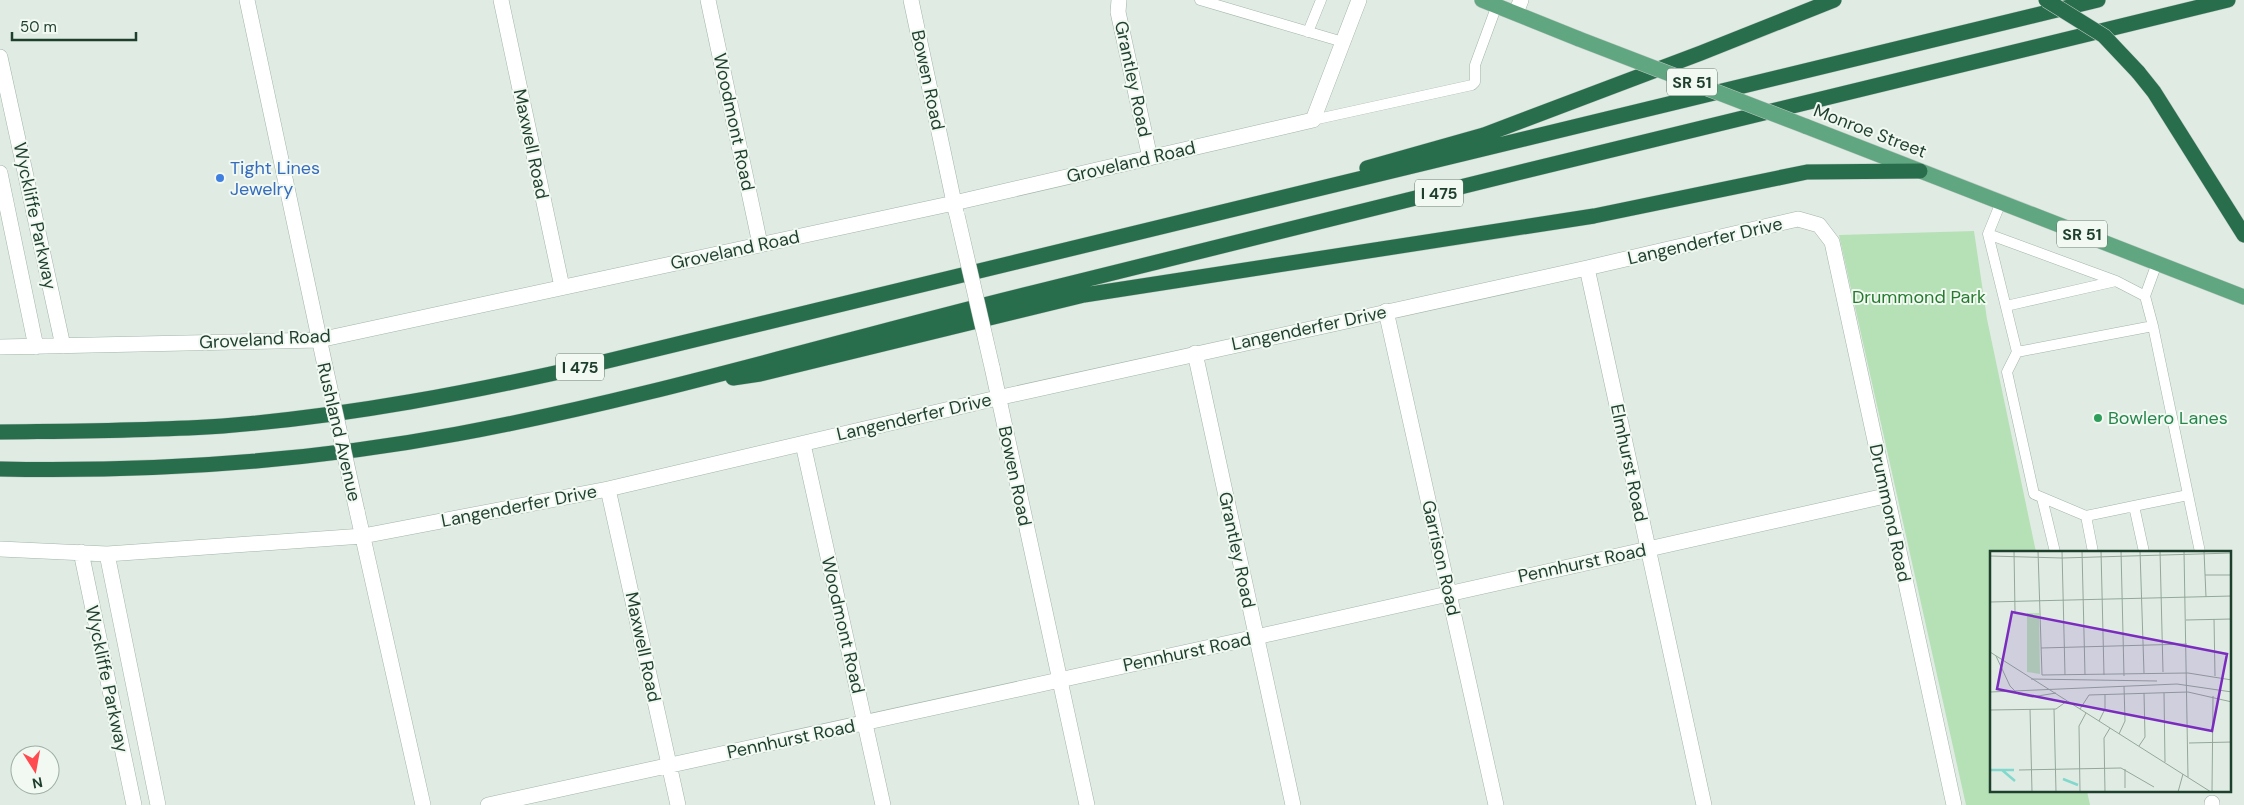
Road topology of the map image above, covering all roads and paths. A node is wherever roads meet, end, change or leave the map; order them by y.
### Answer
1 (247, 0) edge
2 (501, 0) edge
3 (708, 0) edge
4 (912, 0) edge
5 (1119, 0) edge
6 (1200, 0) edge
7 (1321, 0) edge
8 (1359, 0) edge
9 (1482, 0) edge
10 (1834, 0) edge
11 (2046, 0) edge
12 (2098, 0) edge
13 (2228, 0) edge
14 (1497, 5) junction
15 (1519, 6) edge
16 (1308, 32) junction
17 (1343, 42) junction
18 (0, 57) edge
19 (1313, 120) junction
20 (1150, 158) junction
21 (1920, 171) junction
22 (0, 173) edge
23 (2001, 202) junction
24 (955, 209) junction
25 (1819, 225) joint
26 (1149, 230) junction
27 (1988, 234) junction
28 (2244, 235) edge
29 (760, 244) junction
30 (2157, 264) junction
31 (1587, 268) junction
32 (2116, 281) junction
33 (562, 287) junction
34 (2145, 296) junction
35 (2244, 297) edge
36 (2006, 306) junction
37 (1386, 311) junction
38 (2153, 326) junction
39 (319, 340) junction
40 (63, 346) junction
41 (0, 347) edge
42 (36, 348) junction
43 (2016, 352) junction
44 (1195, 353) junction
45 (652, 390) junction
46 (997, 398) junction
47 (0, 432) edge
48 (803, 444) junction
49 (0, 470) edge
50 (608, 489) junction
51 (2188, 495) junction
52 (1885, 496) junction
53 (2042, 498) junction
54 (2134, 506) junction
55 (2086, 516) junction
56 (363, 536) junction
57 (0, 549) edge
58 (1648, 549) junction
59 (2055, 551) edge
60 (2093, 551) edge
61 (2144, 551) edge
62 (2200, 551) edge
63 (81, 552) junction
64 (106, 554) junction
65 (1449, 593) junction
66 (1256, 637) junction
67 (1059, 679) junction
68 (865, 723) junction
69 (669, 765) junction
70 (134, 805) edge
71 (158, 805) edge
72 (423, 805) edge
73 (488, 805) edge
74 (678, 805) edge
75 (883, 805) edge
76 (1087, 805) edge
77 (1293, 805) edge
78 (1496, 805) edge
79 (1704, 805) edge
80 (1954, 805) edge

1 - 39 street, Rushland Avenue
2 - 33 street, Maxwell Road
3 - 29 street, Woodmont Road
4 - 24 street, Bowen Road
5 - 20 street, Grantley Road
6 - 16 lane
7 - 16 lane
8 - 17 street
9 - 14 main road, Monroe Street / SR 51
10 - 26 highway
11 - 28 highway, bridge
12 - 26 highway, I 475
13 - 45 highway, I 475
14 - 15 main road, Monroe Street / SR 51
14 - 19 lane, Groveland Road
15 - 21 main road, Monroe Street / SR 51, bridge
16 - 17 lane
17 - 19 street
18 - 40 street, Wyckliffe Parkway
19 - 20 street, Groveland Road
20 - 24 street, Groveland Road
21 - 23 main road, Monroe Street / SR 51
21 - 45 highway
22 - 42 street, Wyckliffe Parkway
23 - 27 lane
23 - 30 main road, Monroe Street / SR 51
24 - 29 street, Groveland Road
24 - 46 street, Bowen Road, bridge
25 - 31 street, Langenderfer Drive
25 - 52 street, Drummond Road
26 - 47 highway, I 475
27 - 32 lane
27 - 36 lane
29 - 33 street, Groveland Road
30 - 34 lane
30 - 35 main road, Monroe Street / SR 51
31 - 37 street, Langenderfer Drive
31 - 58 street, Elmhurst Road
32 - 34 lane
32 - 36 lane
33 - 39 street, Groveland Road
34 - 38 lane
36 - 43 lane
37 - 44 street, Langenderfer Drive
37 - 65 street, Garrison Road
38 - 43 lane
38 - 51 lane
39 - 40 street, Groveland Road
39 - 56 street, Rushland Avenue, bridge
40 - 42 street, Groveland Road
41 - 42 street, Groveland Road
43 - 53 lane
44 - 46 street, Langenderfer Drive
44 - 66 street, Grantley Road
45 - 49 highway, I 475
46 - 48 street, Langenderfer Drive
46 - 67 street, Bowen Road
48 - 50 street, Langenderfer Drive
48 - 68 street, Woodmont Road
50 - 56 street, Langenderfer Drive
50 - 69 street, Maxwell Road
51 - 54 lane
51 - 62 lane
52 - 58 street, Pennhurst Road
52 - 80 street, Drummond Road
53 - 55 lane
53 - 59 lane
54 - 55 lane
54 - 61 lane
55 - 60 lane
56 - 64 street, Langenderfer Drive
56 - 72 street, Rushland Avenue
57 - 63 street, Langenderfer Drive
58 - 65 street, Pennhurst Road
58 - 79 street, Elmhurst Road
63 - 64 street, Langenderfer Drive
63 - 70 street, Wyckliffe Parkway
64 - 71 street, Wyckliffe Parkway
65 - 66 street, Pennhurst Road
65 - 78 street, Garrison Road
66 - 67 street, Pennhurst Road
66 - 77 street, Grantley Road
67 - 68 street, Pennhurst Road
67 - 76 street, Bowen Road
68 - 69 street, Pennhurst Road
68 - 75 street, Woodmont Road
69 - 73 street, Pennhurst Road
69 - 74 street, Maxwell Road

